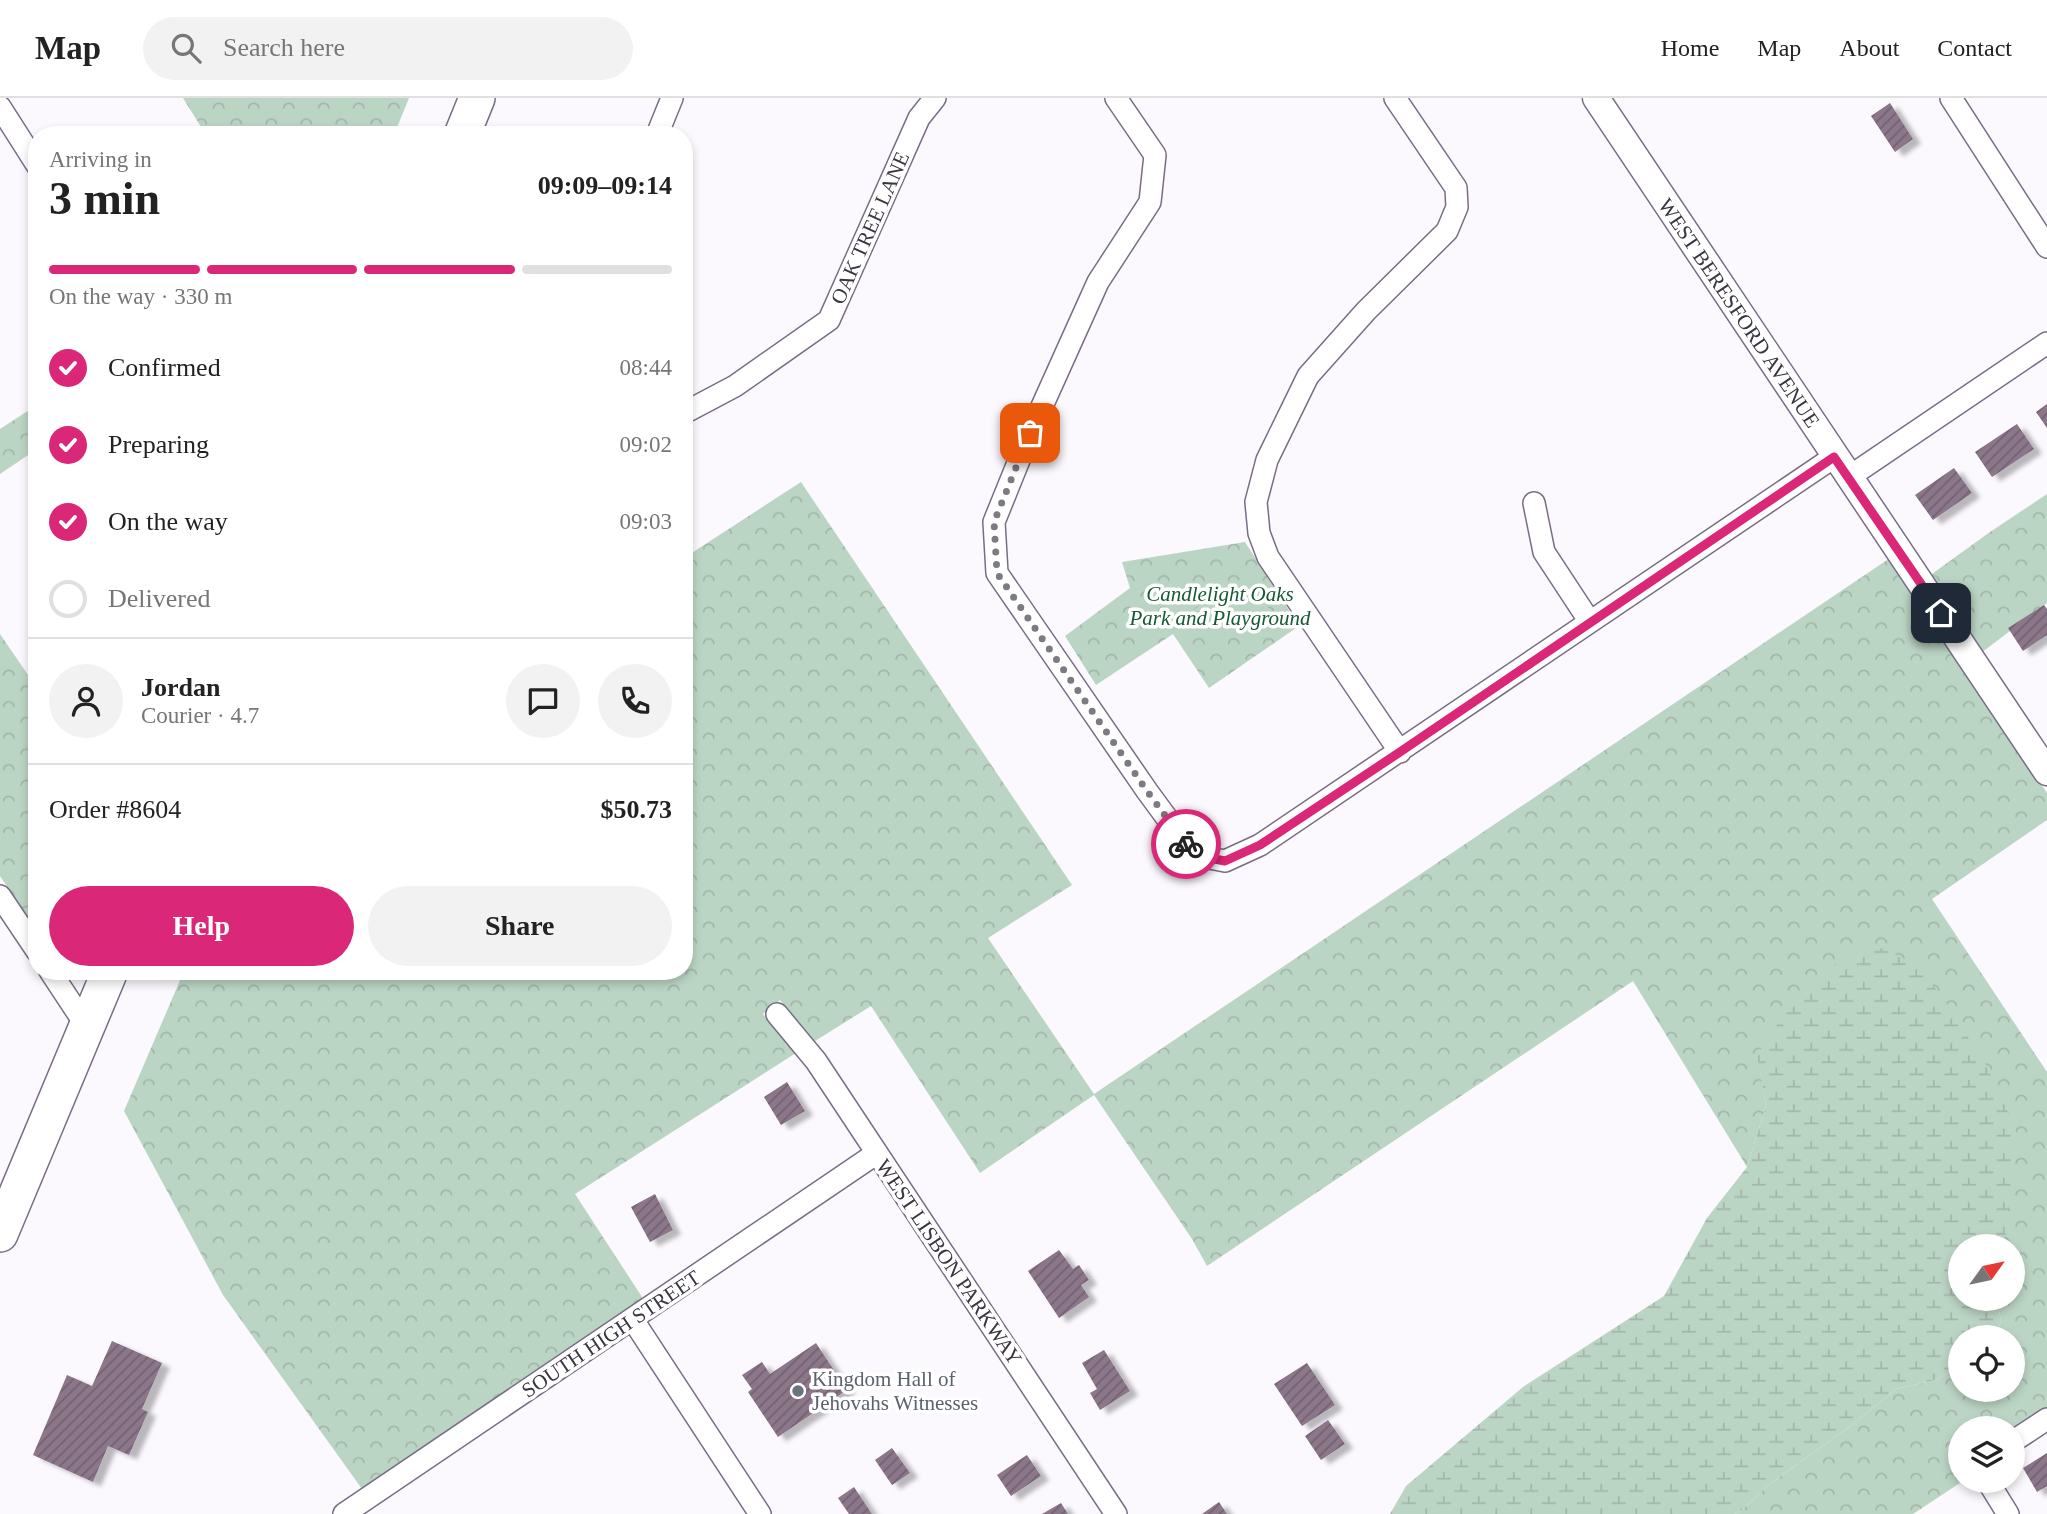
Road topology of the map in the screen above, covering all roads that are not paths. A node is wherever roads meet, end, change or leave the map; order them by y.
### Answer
1 (477, 98) edge
2 (672, 98) edge
3 (935, 98) edge
4 (1116, 98) edge
5 (1395, 98) edge
6 (1595, 98) edge
7 (1951, 98) edge
8 (3, 116) edge
9 (466, 126) edge
10 (661, 126) edge
11 (28, 152) edge
12 (2047, 247) edge
13 (2047, 343) edge
14 (693, 408) edge
15 (1842, 467) junction
16 (1534, 503) dead end
17 (1590, 622) junction
18 (1400, 752) junction
19 (2047, 772) edge
20 (0, 896) edge
21 (28, 938) edge
22 (56, 980) edge
23 (106, 980) edge
24 (777, 1014) dead end
25 (87, 1027) junction
26 (877, 1153) junction
27 (0, 1234) edge
28 (633, 1320) junction
29 (2047, 1419) edge
30 (2025, 1433) edge
31 (1995, 1493) edge
32 (344, 1514) edge
33 (760, 1514) edge
34 (1116, 1514) edge
35 (2008, 1514) edge

1 - 9 highway
2 - 10 street
3 - 14 street, OAK TREE LANE
4 - 18 street
5 - 18 street
6 - 15 street, WEST BERESFORD AVENUE
7 - 12 street
8 - 11 street
13 - 15 street
15 - 17 street
15 - 19 street, WEST BERESFORD AVENUE
16 - 17 street
17 - 18 street
20 - 21 street
22 - 25 street
23 - 25 highway
24 - 26 street, WEST LISBON PARKWAY
25 - 27 highway
26 - 28 street, SOUTH HIGH STREET
26 - 34 street, WEST LISBON PARKWAY
28 - 32 street, SOUTH HIGH STREET
28 - 33 street
29 - 30 street
31 - 35 street

